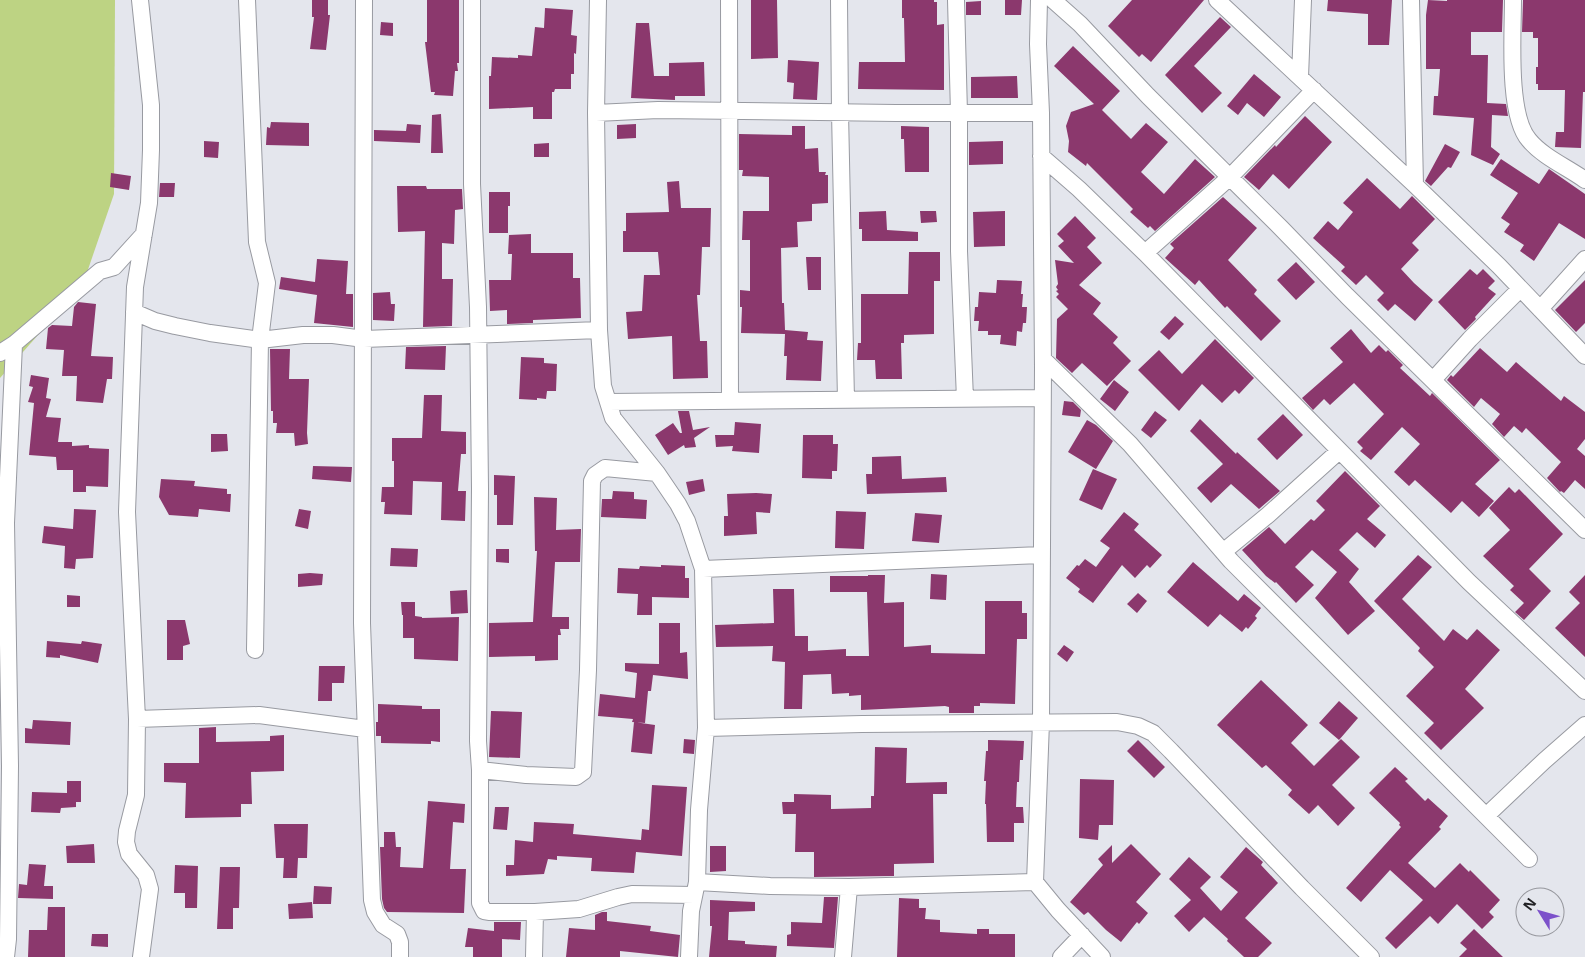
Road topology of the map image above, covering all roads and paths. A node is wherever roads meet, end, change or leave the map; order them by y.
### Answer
1 (140, 0) edge
2 (247, 0) edge
3 (364, 0) edge
4 (472, 0) edge
5 (598, 0) edge
6 (729, 0) edge
7 (840, 0) edge
8 (956, 0) edge
9 (1039, 0) edge
10 (1053, 0) edge
11 (1217, 0) edge
12 (1303, 0) edge
13 (1411, 0) edge
14 (1513, 0) edge
15 (1300, 77) junction
16 (1314, 90) junction
17 (731, 112) junction
18 (840, 112) junction
19 (596, 113) junction
20 (959, 113) junction
21 (1041, 113) junction
22 (1041, 156) junction
23 (1230, 177) junction
24 (1585, 180) edge
25 (1415, 185) junction
26 (144, 234) junction
27 (1144, 253) junction
28 (1585, 259) edge
29 (114, 267) junction
30 (135, 287) junction
31 (1520, 289) junction
32 (1540, 309) junction
33 (134, 312) junction
34 (599, 330) junction
35 (478, 334) junction
36 (364, 339) junction
37 (260, 340) junction
38 (14, 344) junction
39 (0, 353) edge
40 (1585, 356) edge
41 (1043, 359) junction
42 (1433, 380) junction
43 (1042, 398) junction
44 (965, 399) junction
45 (846, 400) junction
46 (730, 401) junction
47 (608, 402) junction
48 (1339, 451) junction
49 (657, 473) junction
50 (1585, 530) edge
51 (1223, 552) junction
52 (1042, 555) junction
53 (703, 569) junction
54 (255, 650) dead end
55 (1585, 691) edge
56 (137, 719) junction
57 (1041, 722) junction
58 (1585, 725) edge
59 (706, 728) junction
60 (366, 729) junction
61 (480, 770) junction
62 (1486, 816) junction
63 (1529, 859) dead end
64 (1035, 882) junction
65 (849, 887) junction
66 (696, 888) junction
67 (535, 912) junction
68 (1082, 935) junction
69 (6, 957) edge
70 (141, 957) edge
71 (400, 957) edge
72 (534, 957) edge
73 (689, 957) edge
74 (843, 957) edge
75 (1061, 957) edge
76 (1102, 957) edge
77 (1370, 957) edge

1 - 26 street
2 - 37 street
3 - 36 street
4 - 35 street
5 - 19 street
6 - 17 street
7 - 18 street
8 - 20 street
9 - 21 street
10 - 23 street
11 - 15 street
12 - 15 street
13 - 25 street
14 - 24 street
15 - 16 street
16 - 23 street
16 - 25 street
17 - 18 street
17 - 19 street
17 - 46 street
18 - 20 street
18 - 45 street
19 - 34 street
20 - 21 street
20 - 44 street
21 - 22 street
22 - 27 street
22 - 41 street
23 - 27 street
23 - 42 street
25 - 31 street
26 - 29 street
26 - 30 street
27 - 48 street
28 - 32 street
29 - 30 street
29 - 38 street
30 - 33 street
31 - 32 street
31 - 42 street
32 - 40 street
33 - 37 street
33 - 56 street
34 - 35 street
34 - 47 street
35 - 36 street
35 - 61 street
36 - 37 street
36 - 60 street
37 - 54 street
38 - 39 street
38 - 69 street
41 - 43 street
41 - 51 street
42 - 50 street
43 - 44 street
43 - 52 street
44 - 45 street
45 - 46 street
46 - 47 street
47 - 49 street
48 - 51 street
48 - 55 street
49 - 53 street
49 - 61 street
51 - 62 street
52 - 53 street
52 - 57 street
53 - 59 street
56 - 60 street
56 - 70 street
57 - 59 street
57 - 64 street
57 - 77 street
58 - 62 street
59 - 66 street
60 - 71 street
61 - 67 street
62 - 63 street
64 - 65 street
64 - 68 street
65 - 66 street
65 - 74 street
66 - 67 street
66 - 73 street
67 - 72 street
68 - 75 street
68 - 76 street

